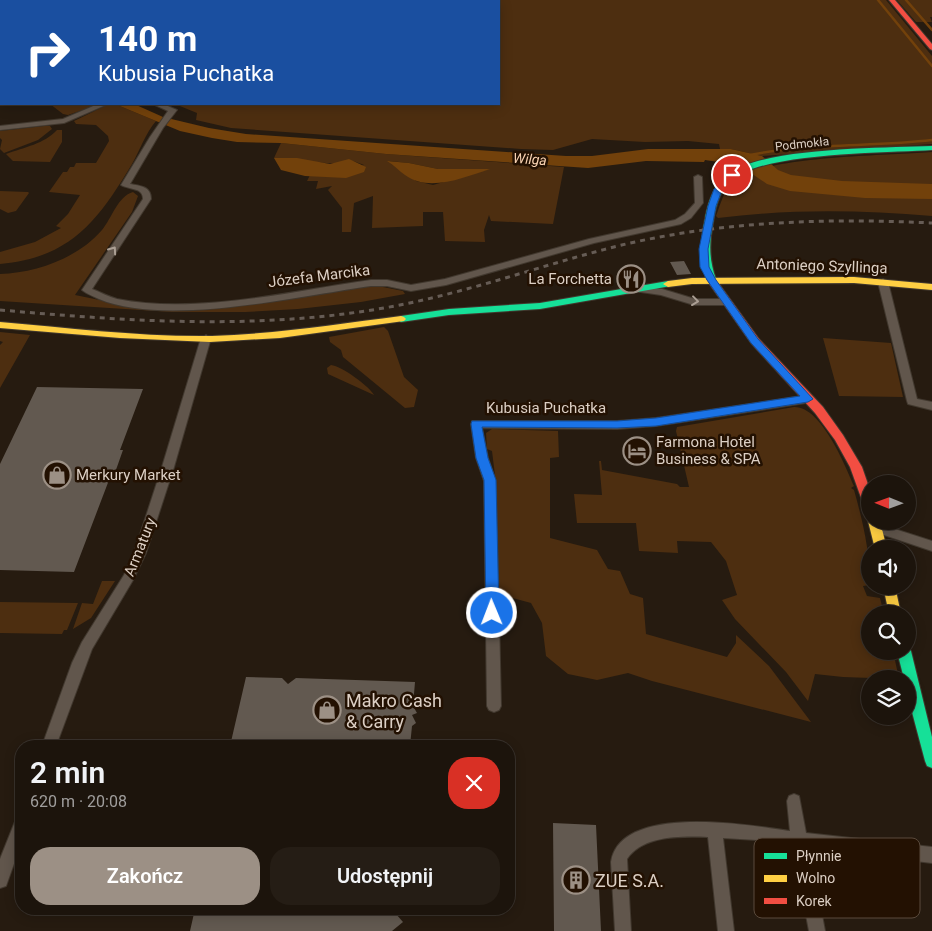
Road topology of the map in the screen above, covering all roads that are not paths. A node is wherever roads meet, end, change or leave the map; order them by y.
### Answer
1 (892, 0) edge
2 (932, 48) edge
3 (102, 105) edge
4 (160, 105) edge
5 (0, 128) edge
6 (932, 148) edge
7 (698, 177) dead end
8 (699, 203) junction
9 (712, 206) junction
10 (711, 280) junction
11 (883, 282) junction
12 (932, 287) edge
13 (673, 288) junction
14 (727, 302) junction
15 (0, 325) edge
16 (206, 338) junction
17 (808, 399) junction
18 (932, 406) edge
19 (861, 484) edge
20 (889, 530) edge
21 (932, 546) edge
22 (906, 660) edge
23 (494, 706) dead end
24 (51, 740) edge
25 (932, 761) edge
26 (794, 801) dead end
27 (715, 830) junction
28 (794, 838) edge
29 (804, 838) edge
30 (15, 840) edge
31 (0, 880) edge
32 (815, 918) edge
33 (623, 931) edge
34 (726, 931) edge
35 (817, 931) edge

1 - 2 street
3 - 5 street
8 -> 4 street, Józefa Marcika
6 - 9 street, Podmokła
7 - 8 street
8 - 9 street
9 - 10 street, Podmokła
10 - 11 street, Antoniego Szyllinga
10 - 13 street
10 - 14 street, Podmokła
11 - 12 street, Antoniego Szyllinga
11 - 18 street
13 -> 14 street
13 - 16 street
14 - 17 street, Podmokła
15 - 16 street
16 - 24 street, Armatury
17 - 19 street, Podmokła
17 - 23 street, Kubusia Puchatka
20 - 21 street
22 - 25 street
26 - 29 street
27 - 28 street
27 - 33 street
27 - 34 street
30 - 31 street
32 - 35 street

